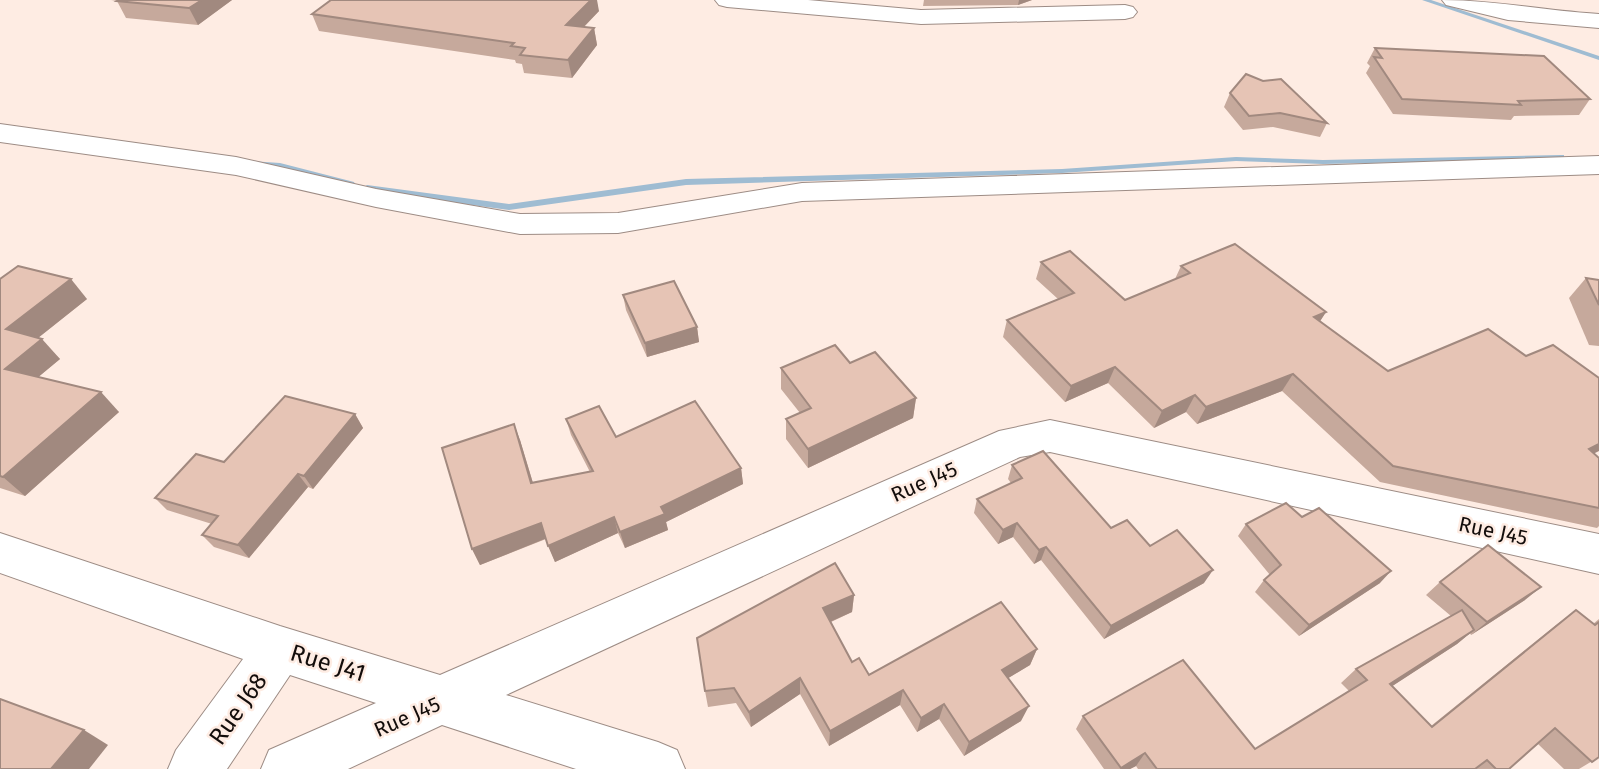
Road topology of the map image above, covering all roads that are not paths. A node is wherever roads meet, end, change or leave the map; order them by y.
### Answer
1 (727, 0) edge
2 (1454, 0) edge
3 (773, 2) edge
4 (1125, 12) dead end
5 (1599, 21) edge
6 (0, 133) edge
7 (1599, 165) edge
8 (0, 553) edge
9 (1599, 554) edge
10 (280, 649) junction
11 (446, 699) junction
12 (195, 769) edge
13 (288, 769) edge
14 (658, 769) edge

1 - 3 street
2 - 5 street
3 - 4 street
6 - 7 street
8 - 10 street, Rue J41
9 - 11 street, Rue J45
10 - 11 street, Rue J41
10 - 12 street, Rue J68
11 - 13 street, Rue J45
11 - 14 street, Rue J41

